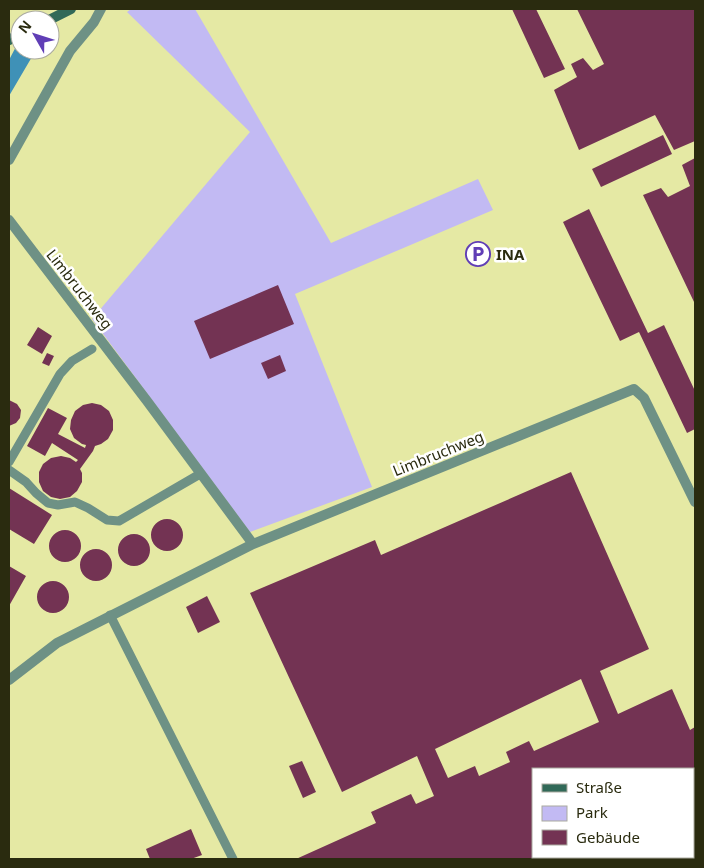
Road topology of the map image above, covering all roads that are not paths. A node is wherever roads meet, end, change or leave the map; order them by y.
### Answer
1 (101, 9) edge
2 (9, 160) edge
3 (9, 220) edge
4 (92, 349) dead end
5 (9, 462) edge
6 (9, 470) edge
7 (200, 474) junction
8 (695, 502) edge
9 (253, 544) junction
10 (110, 615) junction
11 (9, 680) edge
12 (234, 859) edge

1 - 2 street
3 - 7 street, Limbruchweg
4 - 5 lane
6 - 7 lane
7 - 9 street, Limbruchweg
8 - 9 street, Limbruchweg
9 - 10 street, Limbruchweg
10 - 11 street, Limbruchweg
10 - 12 lane

